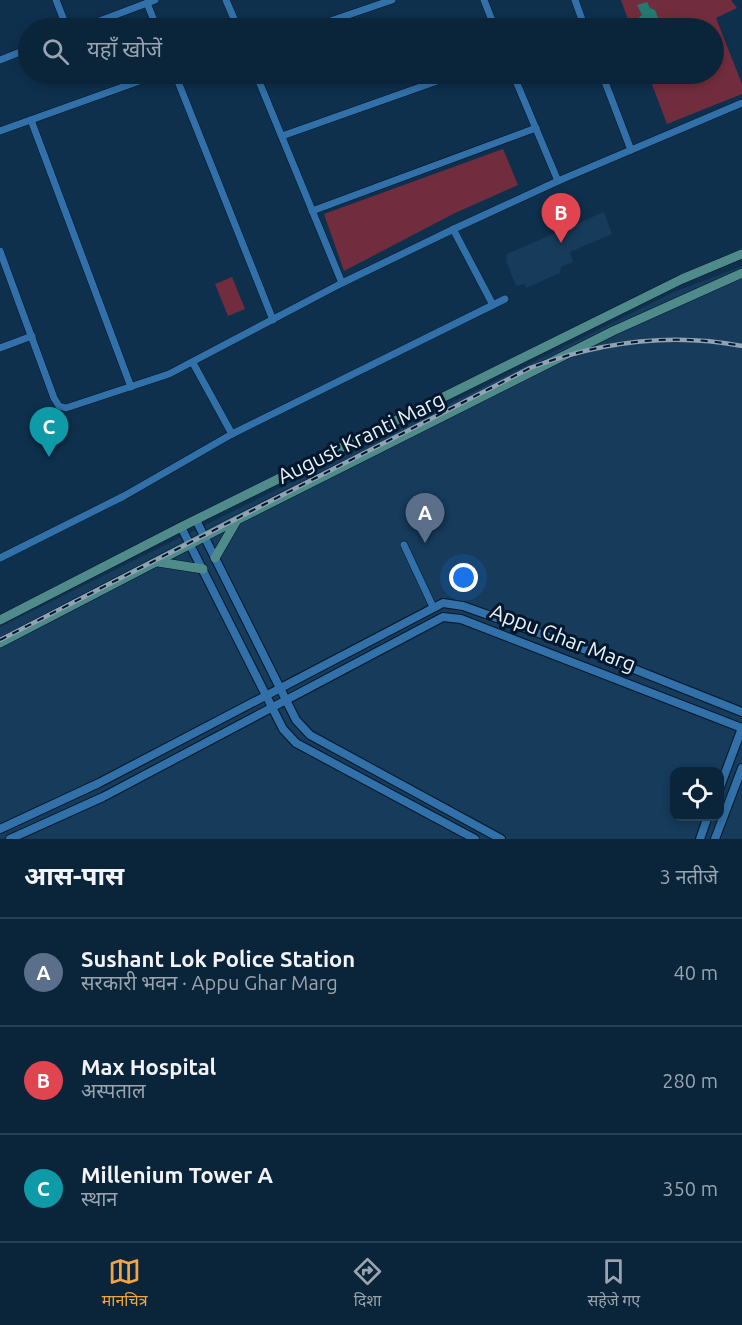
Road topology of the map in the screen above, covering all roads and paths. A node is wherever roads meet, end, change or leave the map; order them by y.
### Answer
1 (56, 0) edge
2 (155, 0) edge
3 (226, 0) edge
4 (392, 0) edge
5 (483, 0) edge
6 (575, 0) edge
7 (147, 3) junction
8 (62, 18) edge
9 (107, 18) edge
10 (153, 18) edge
11 (234, 18) edge
12 (339, 18) edge
13 (491, 18) edge
14 (581, 18) edge
15 (18, 53) edge
16 (0, 60) edge
17 (131, 84) edge
18 (180, 84) edge
19 (260, 84) edge
20 (429, 84) edge
21 (517, 84) edge
22 (606, 84) edge
23 (742, 103) edge
24 (31, 120) junction
25 (536, 128) junction
26 (0, 131) edge
27 (282, 136) junction
28 (631, 150) junction
29 (558, 181) junction
30 (312, 211) junction
31 (453, 230) junction
32 (0, 251) edge
33 (742, 254) edge
34 (3, 265) edge
35 (742, 273) edge
36 (342, 283) junction
37 (505, 299) dead end
38 (493, 305) junction
39 (273, 320) junction
40 (32, 336) junction
41 (0, 348) edge
42 (193, 363) junction
43 (130, 387) junction
44 (231, 434) junction
45 (196, 519) junction
46 (237, 520) junction
47 (181, 527) junction
48 (205, 537) junction
49 (190, 545) junction
50 (404, 545) dead end
51 (0, 558) edge
52 (215, 558) junction
53 (156, 562) junction
54 (203, 569) junction
55 (443, 603) junction
56 (433, 607) junction
57 (443, 617) junction
58 (0, 620) edge
59 (0, 643) edge
60 (280, 688) junction
61 (267, 695) junction
62 (286, 701) junction
63 (273, 708) junction
64 (742, 712) edge
65 (742, 728) edge
66 (742, 768) edge
67 (724, 776) edge
68 (706, 821) edge
69 (0, 829) edge
70 (10, 839) edge
71 (474, 839) edge
72 (501, 839) edge
73 (700, 839) edge
74 (715, 839) edge

1 - 8 street
2 - 7 street
3 - 11 street
4 - 12 street
5 - 13 street
6 - 14 street
7 - 9 street
7 - 10 street
15 - 16 street
17 - 24 street
18 - 39 street
19 - 27 street
20 - 27 street
21 - 25 street
22 - 28 street
23 - 28 street
24 - 26 street
24 - 43 street
25 - 29 street
25 - 30 street
27 - 30 street
28 - 29 street
29 - 31 street
30 - 36 street
31 - 36 street
31 - 38 street
32 - 34 street
33 - 45 main road, August Kranti Marg
34 - 40 street
35 - 46 main road, August Kranti Marg
36 - 39 street
37 - 38 street
38 - 44 street
39 - 42 street
40 - 41 street
40 - 43 street
42 - 43 street
42 - 44 street
44 - 51 street
45 - 47 main road, August Kranti Marg
45 - 48 street
46 - 48 main road, August Kranti Marg
46 - 52 main road
47 - 49 street
47 - 58 main road, August Kranti Marg
48 - 49 main road, August Kranti Marg
48 - 52 street
49 - 53 main road, August Kranti Marg
49 - 54 street
50 - 56 street
52 - 60 street
53 - 54 main road
53 - 59 main road, August Kranti Marg
54 - 61 street
55 - 56 street
55 - 57 street
55 - 64 street, Appu Ghar Marg
56 - 60 street
57 - 62 street
57 - 65 street, Appu Ghar Marg
60 - 61 street
60 - 62 street
61 - 63 street
61 - 69 street
62 - 63 street
62 - 72 street
63 - 70 street
63 - 71 street
65 - 67 street, Appu Ghar Marg
66 - 74 street
68 - 73 street

